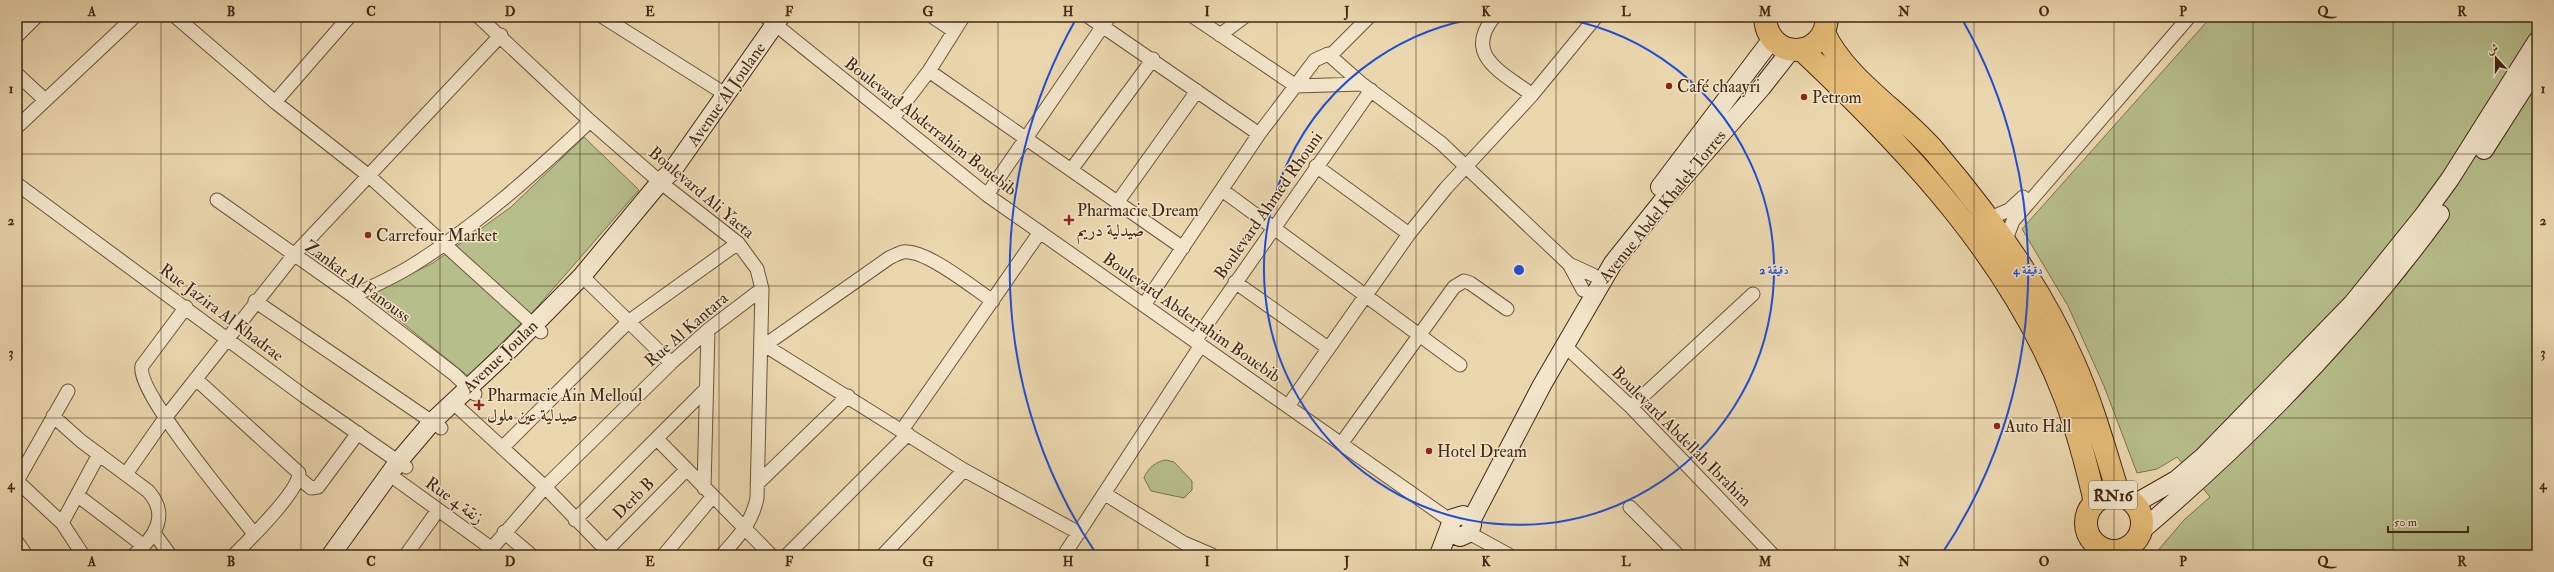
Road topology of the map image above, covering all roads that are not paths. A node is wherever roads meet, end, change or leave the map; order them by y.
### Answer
1 (36, 17) edge
2 (134, 17) edge
3 (176, 17) edge
4 (349, 17) edge
5 (479, 17) edge
6 (603, 17) edge
7 (933, 17) edge
8 (963, 17) edge
9 (1089, 17) edge
10 (1194, 17) edge
11 (1244, 17) edge
12 (1369, 17) edge
13 (1494, 17) edge
14 (1596, 17) edge
15 (1764, 17) edge
16 (2179, 17) edge
17 (2189, 17) edge
18 (774, 19) edge
19 (1106, 22) edge
20 (1826, 25) edge
21 (954, 31) junction
22 (501, 35) junction
23 (1220, 35) junction
24 (17, 36) edge
25 (1772, 40) junction
26 (2537, 41) edge
27 (1796, 50) junction
28 (1331, 55) junction
29 (1152, 59) junction
30 (2537, 67) edge
31 (929, 71) junction
32 (17, 74) edge
33 (1296, 86) junction
34 (1367, 87) junction
35 (1197, 90) junction
36 (725, 94) junction
37 (1532, 95) junction
38 (45, 100) junction
39 (276, 102) junction
40 (893, 118) junction
41 (590, 121) junction
42 (17, 127) edge
43 (1259, 134) junction
44 (1026, 138) junction
45 (1316, 166) junction
46 (1466, 167) junction
47 (1071, 170) junction
48 (369, 176) junction
49 (667, 180) junction
50 (17, 184) edge
51 (1222, 190) junction
52 (987, 195) junction
53 (217, 200) dead end
54 (1117, 203) junction
55 (1988, 219) junction
56 (1274, 228) junction
57 (1040, 232) junction
58 (1409, 234) junction
59 (738, 243) junction
60 (444, 244) junction
61 (2008, 247) junction
62 (1183, 248) junction
63 (293, 256) junction
64 (586, 281) junction
65 (1235, 282) junction
66 (1588, 282) junction
67 (762, 289) junction
68 (1753, 294) dead end
69 (353, 296) junction
70 (1364, 296) junction
71 (256, 301) junction
72 (993, 301) junction
73 (1144, 305) junction
74 (186, 307) junction
75 (1507, 309) dead end
76 (628, 322) junction
77 (537, 328) junction
78 (708, 330) junction
79 (1418, 335) junction
80 (228, 338) junction
81 (1198, 343) junction
82 (763, 344) junction
83 (1564, 345) junction
84 (1328, 348) junction
85 (671, 363) junction
86 (1460, 365) dead end
87 (197, 380) junction
88 (706, 390) junction
89 (68, 391) dead end
90 (471, 391) junction
91 (848, 396) junction
92 (1288, 406) junction
93 (1631, 407) junction
94 (460, 409) junction
95 (53, 416) junction
96 (165, 418) junction
97 (436, 425) junction
98 (905, 432) junction
99 (358, 433) junction
100 (658, 440) junction
101 (1341, 444) junction
102 (503, 448) junction
103 (99, 454) junction
104 (400, 470) junction
105 (686, 470) junction
106 (964, 470) junction
107 (126, 474) junction
108 (299, 478) junction
109 (17, 481) edge
110 (757, 484) junction
111 (545, 488) junction
112 (708, 492) junction
113 (1105, 494) junction
114 (77, 495) junction
115 (2127, 499) junction
116 (2095, 502) junction
117 (1630, 507) dead end
118 (438, 510) junction
119 (575, 520) junction
120 (62, 523) junction
121 (1461, 526) junction
122 (745, 529) junction
123 (504, 532) junction
124 (154, 533) junction
125 (1079, 533) junction
126 (254, 534) junction
127 (17, 542) edge
128 (2138, 542) edge
129 (139, 551) edge
130 (488, 552) edge
131 (608, 553) edge
132 (2106, 553) edge
133 (26, 555) edge
134 (83, 555) edge
135 (170, 555) edge
136 (234, 555) edge
137 (331, 555) edge
138 (342, 555) edge
139 (406, 555) edge
140 (531, 555) edge
141 (664, 555) edge
142 (722, 555) edge
143 (771, 555) edge
144 (787, 555) edge
145 (883, 555) edge
146 (1064, 555) edge
147 (1212, 555) edge
148 (1439, 555) edge
149 (1451, 555) edge
150 (1509, 555) edge
151 (1678, 555) edge
152 (1773, 555) edge

1 - 24 street
2 - 38 street
3 - 39 street
4 - 39 street
5 - 22 street, Boulevard Ali Yaeta
6 - 36 street
7 - 21 street
8 - 21 street
9 - 19 street
10 - 23 street
11 - 23 street
12 - 28 street
13 - 37 street
14 - 37 street
15 - 25 highway
16 - 55 street
17 - 61 street
18 - 36 street, Avenue Al Joulane
18 - 40 street, Boulevard Abderrahim Bouebib
19 - 29 street
19 - 44 street
20 - 27 highway, RN16
20 - 55 highway, RN16
21 - 31 street
22 - 41 street, Boulevard Ali Yaeta
22 - 48 street
23 - 33 street
25 - 27 highway, RN16
25 - 66 street, Avenue Abdel Khalek Torres
26 - 115 street
27 - 83 street, Avenue Abdel Khalek Torres
27 - 116 highway, RN16
28 - 33 street
28 - 34 street
29 - 35 street
29 - 47 street
30 - 128 street
31 - 40 street
31 - 44 street
32 - 38 street
33 - 34 street
33 - 43 street
34 - 45 street, Boulevard Ahmed Rhouni
34 - 46 street
35 - 43 street
35 - 54 street
36 - 49 street, Avenue Al Joulane
37 - 46 street
38 - 42 street
39 - 48 street
40 - 52 street, Boulevard Abderrahim Bouebib
41 - 49 street, Boulevard Ali Yaeta
41 - 60 street
43 - 51 street
44 - 47 street
44 - 52 street
45 - 56 street, Boulevard Ahmed Rhouni
45 - 58 street
46 - 58 street
46 - 66 street
47 - 54 street
48 - 60 street
48 - 63 street
49 - 59 street, Boulevard Ali Yaeta
49 - 64 street, Avenue Joulan
50 - 74 street, Rue Jazira Al Khadrae
51 - 56 street
51 - 62 street
52 - 57 street, Boulevard Abderrahim Bouebib
53 - 63 street, Zankat Al Fanouss
54 - 62 street
55 - 61 highway, RN16
56 - 65 street, Boulevard Ahmed Rhouni
56 - 70 street
57 - 72 street
57 - 73 street, Boulevard Abderrahim Bouebib
58 - 70 street
59 - 67 street, Boulevard Ali Yaeta
59 - 76 street
60 - 69 street
60 - 77 street
61 - 115 highway, RN16
62 - 73 street
63 - 69 street, Zankat Al Fanouss
63 - 71 street
64 - 76 street
64 - 77 street, Avenue Joulan
65 - 81 street, Boulevard Ahmed Rhouni
65 - 84 street
66 - 121 street, Avenue Abdel Khalek Torres
67 - 78 street, Rue Al Kantara
67 - 82 street, Boulevard Ali Yaeta
68 - 93 street
69 - 90 street, Zankat Al Fanouss
70 - 79 street
70 - 84 street
71 - 80 street
71 - 97 street
72 - 82 street
72 - 98 street
73 - 81 street, Boulevard Abderrahim Bouebib
74 - 80 street, Rue Jazira Al Khadrae
74 - 96 street
75 - 79 street
76 - 85 street
76 - 102 street
77 - 90 street, Avenue Joulan
78 - 85 street, Rue Al Kantara
78 - 88 street
79 - 86 street
79 - 101 street
80 - 87 street
80 - 99 street, Rue Jazira Al Khadrae
81 - 92 street, Boulevard Abderrahim Bouebib
81 - 113 street, Boulevard Ahmed Rhouni
82 - 91 street
82 - 110 street, Boulevard Ali Yaeta
83 - 93 street, Boulevard Abdellah Ibrahim
83 - 121 street, Avenue Abdel Khalek Torres
84 - 92 street
85 - 111 street, Rue Al Kantara
87 - 96 street
87 - 108 street
88 - 100 street
88 - 112 street
89 - 95 street
90 - 94 street, Avenue Joulan
90 - 97 street, Avenue Joulan
91 - 98 street
91 - 110 street
92 - 101 street, Boulevard Abderrahim Bouebib
93 - 152 street, Boulevard Abdellah Ibrahim
94 - 97 street, Avenue Joulan
94 - 102 street
95 - 103 street
95 - 109 street
96 - 107 street
96 - 126 street
97 - 104 street, Avenue Joulan
98 - 106 street
98 - 144 street
99 - 104 street, Rue Jazira Al Khadrae
99 - 108 street
100 - 105 street
100 - 119 street
101 - 121 street, Boulevard Abderrahim Bouebib
102 - 111 street
103 - 107 street
103 - 114 street
104 - 118 street, Rue 4 زنقة
104 - 137 street, Avenue Joulan
104 - 138 street, Avenue Joulan
105 - 112 street
105 - 131 street, Derb B
106 - 125 street
106 - 145 street
107 - 124 street
108 - 126 street
109 - 120 street
110 - 122 street, Boulevard Ali Yaeta
111 - 119 street
111 - 123 street, Rue Al Kantara
112 - 122 street
112 - 141 street
113 - 125 street, Boulevard Ahmed Rhouni
113 - 147 street
114 - 120 street
114 - 129 street
115 - 116 highway, RN16
115 - 128 highway, RN16
116 - 132 highway, RN16
117 - 151 street
118 - 130 street, Rue 4 زنقة
118 - 139 street
119 - 131 street
120 - 134 street
121 - 148 street, Avenue Abdel Khalek Torres
121 - 149 street, Avenue Abdel Khalek Torres
121 - 150 street, Boulevard Abderrahim Bouebib
122 - 142 street, Boulevard Ali Yaeta
122 - 143 street
123 - 130 street, Rue Al Kantara
123 - 140 street
124 - 129 street
124 - 135 street
125 - 146 street, Boulevard Ahmed Rhouni
126 - 136 street
127 - 133 street
128 - 132 highway, RN16

